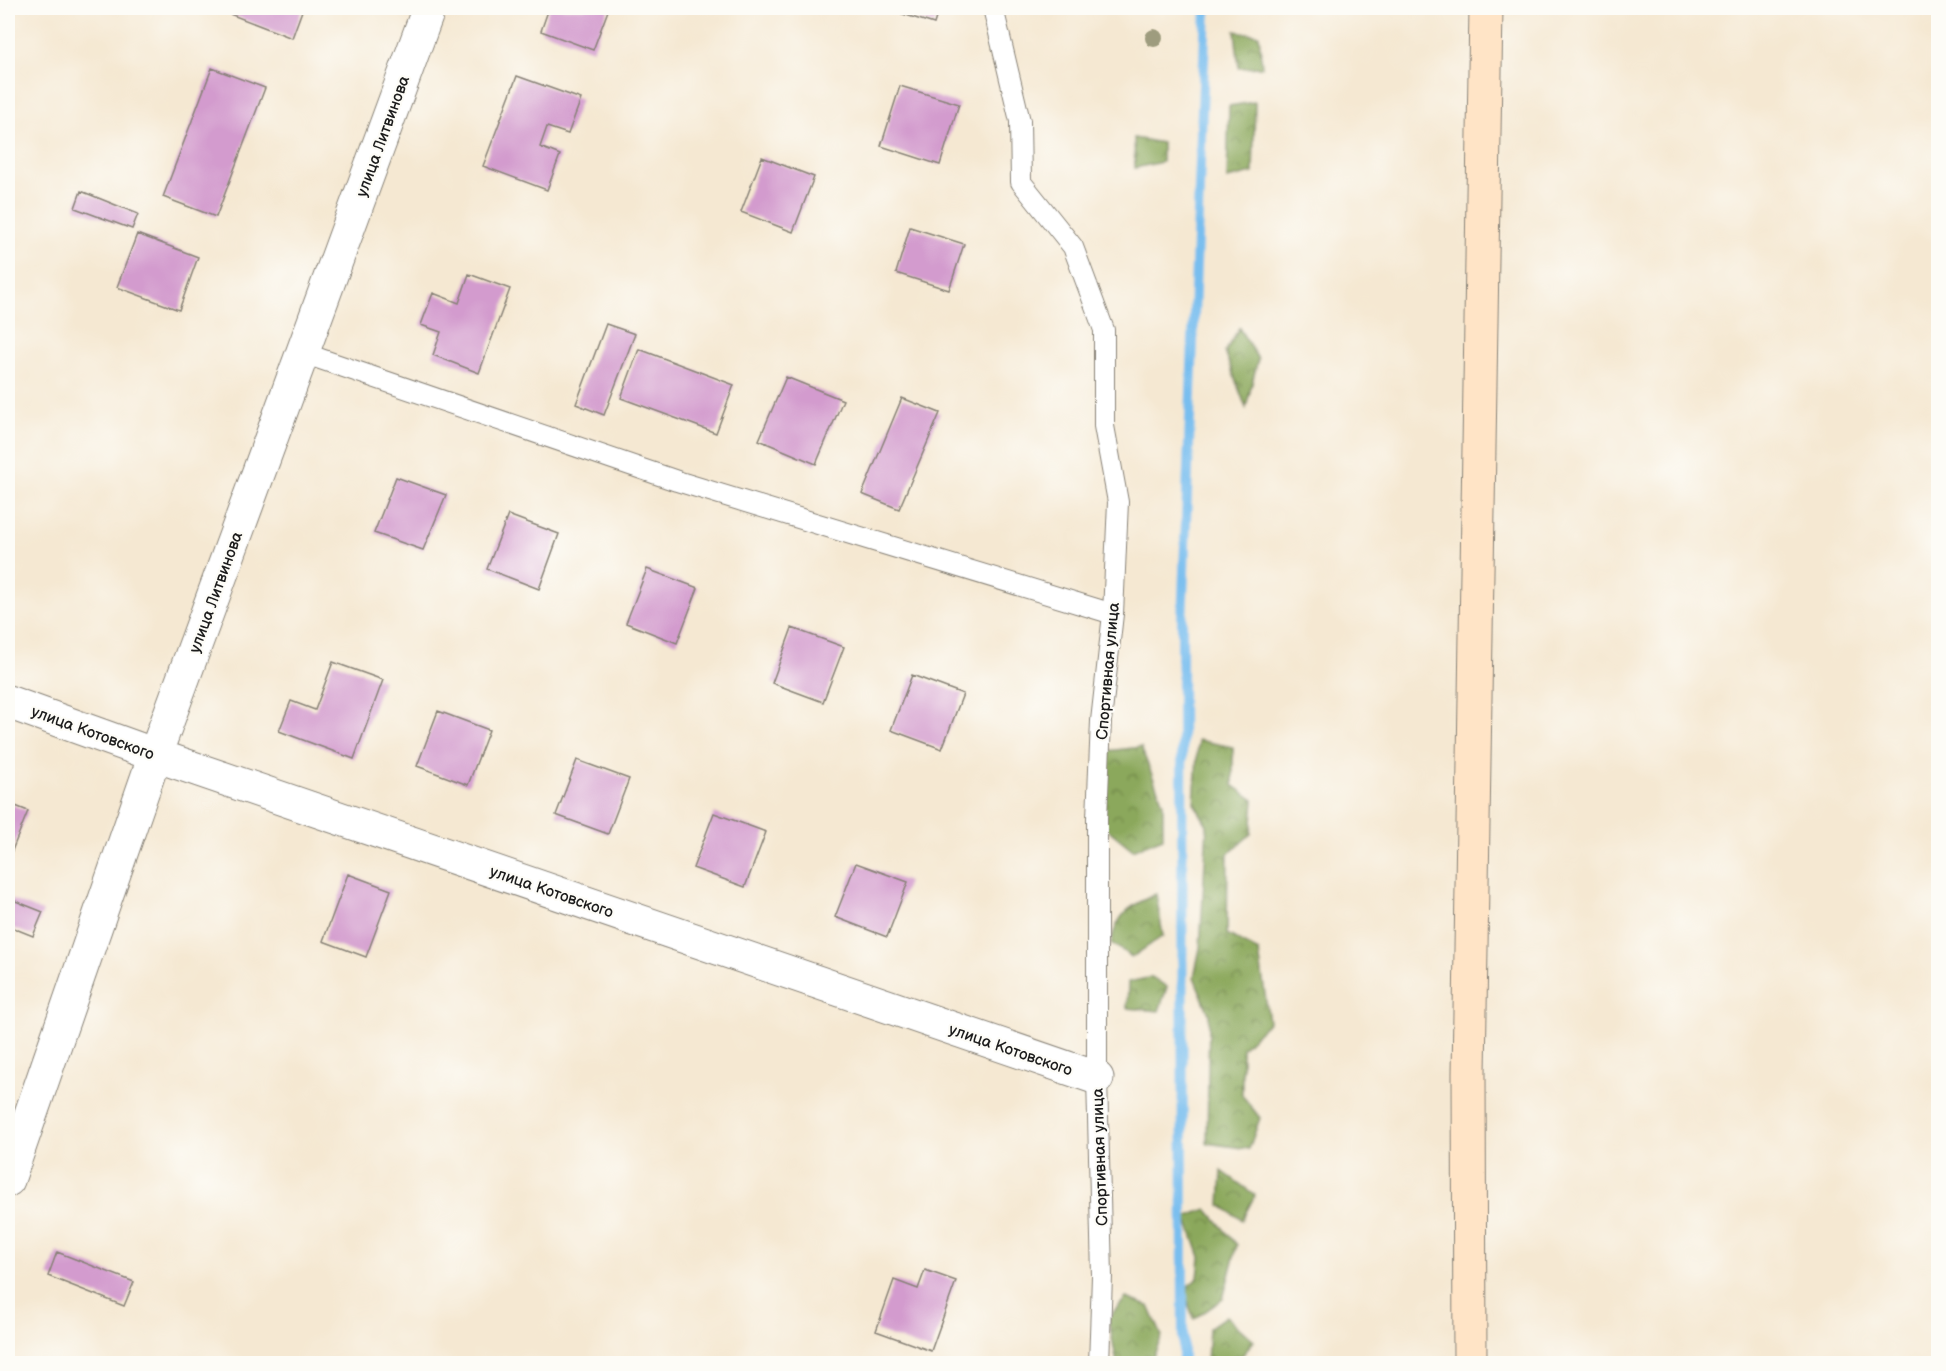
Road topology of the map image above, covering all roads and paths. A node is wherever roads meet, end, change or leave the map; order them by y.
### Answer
1 (429, 8) edge
2 (996, 8) edge
3 (1486, 8) edge
4 (303, 353) junction
5 (1113, 614) junction
6 (8, 702) edge
7 (155, 755) junction
8 (1097, 1078) junction
9 (8, 1180) edge
10 (1099, 1364) edge
11 (1470, 1364) edge

1 - 4 street, улица Литвинова
2 - 5 lane, Спортивная улица
3 - 11 main road
4 - 5 lane
4 - 7 street, улица Литвинова
5 - 8 lane, Спортивная улица
6 - 7 street, улица Котовского
7 - 8 street, улица Котовского
7 - 9 street, улица Литвинова
8 - 10 lane, Спортивная улица

